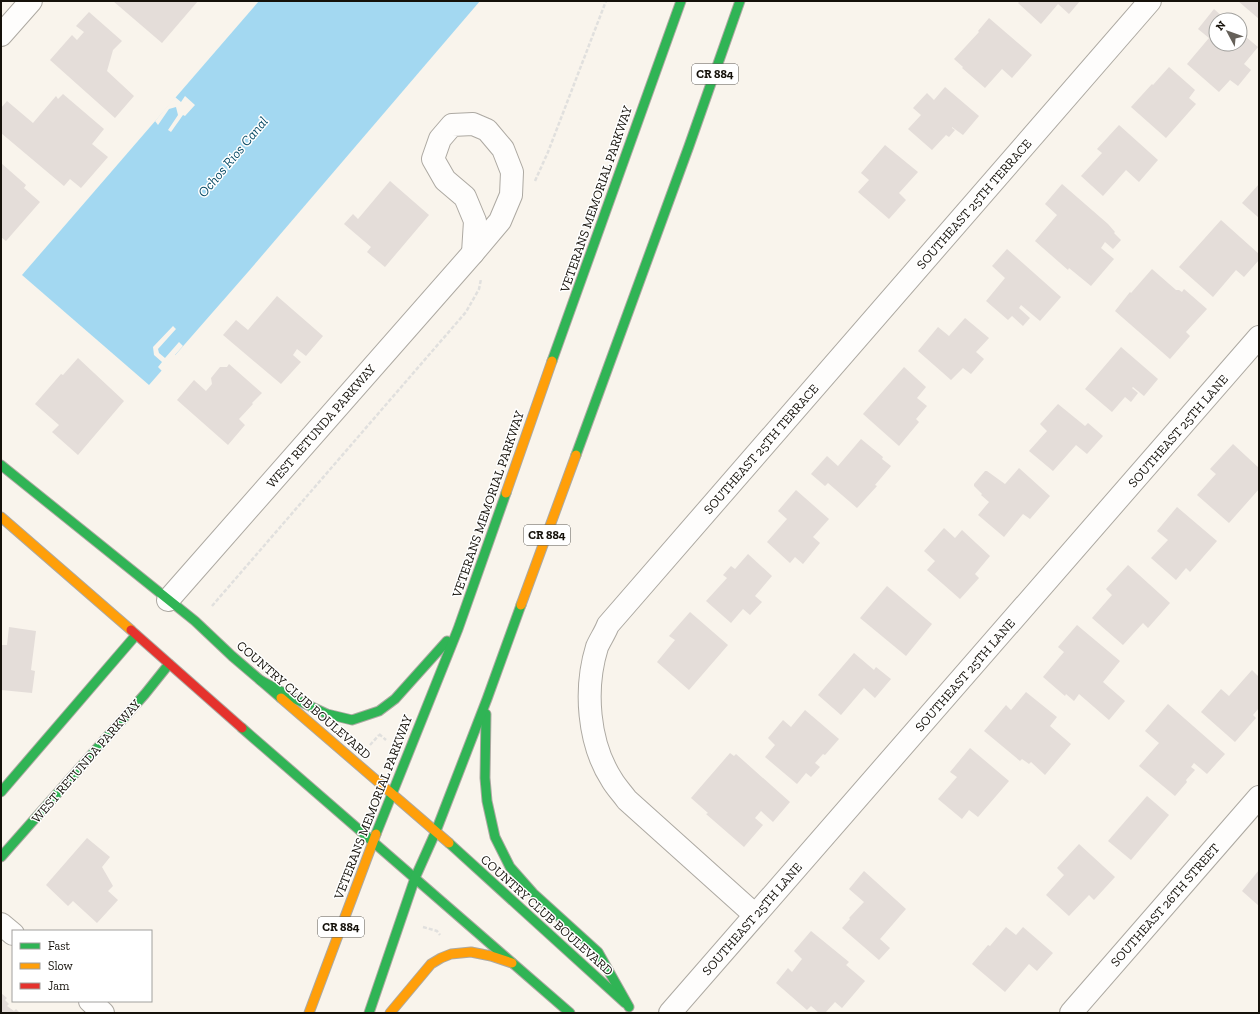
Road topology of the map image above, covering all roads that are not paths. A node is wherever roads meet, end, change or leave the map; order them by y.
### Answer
1 (31, 1) edge
2 (681, 1) edge
3 (740, 1) edge
4 (1150, 1) edge
5 (1, 35) edge
6 (473, 253) junction
7 (1259, 337) edge
8 (1, 465) edge
9 (1, 517) edge
10 (168, 600) junction
11 (458, 629) junction
12 (136, 635) junction
13 (169, 664) junction
14 (260, 680) junction
15 (487, 699) junction
16 (1, 792) edge
17 (392, 794) junction
18 (1259, 797) edge
19 (436, 831) junction
20 (373, 841) junction
21 (1, 857) edge
22 (415, 878) junction
23 (755, 915) junction
24 (1, 924) edge
25 (12, 933) edge
26 (512, 962) junction
27 (91, 1002) edge
28 (632, 1010) edge
29 (103, 1013) edge
30 (310, 1013) edge
31 (369, 1013) edge
32 (390, 1013) edge
33 (570, 1013) edge
34 (670, 1013) edge
35 (1071, 1013) edge

1 - 5 street
2 - 11 main road, VETERANS MEMORIAL PARKWAY / CR 884
3 - 15 main road, CR 884
4 - 23 street, SOUTHEAST 25TH TERRACE
6 - 6 street, WEST RETUNDA PARKWAY
6 - 10 street, WEST RETUNDA PARKWAY
7 - 23 street, SOUTHEAST 25TH LANE
8 - 10 main road, COUNTRY CLUB BOULEVARD
9 - 12 main road
10 - 14 main road, COUNTRY CLUB BOULEVARD
11 - 14 main road
11 - 17 main road, VETERANS MEMORIAL PARKWAY / CR 884
12 - 13 main road
12 - 16 main road
13 - 20 main road
13 - 21 main road, WEST RETUNDA PARKWAY
14 - 17 main road, COUNTRY CLUB BOULEVARD
15 - 19 main road, CR 884
15 - 28 main road
17 - 19 main road, COUNTRY CLUB BOULEVARD
17 - 20 main road, VETERANS MEMORIAL PARKWAY / CR 884
18 - 35 street, SOUTHEAST 26TH STREET
19 - 22 main road, CR 884
19 - 28 main road, COUNTRY CLUB BOULEVARD
20 - 22 main road
20 - 30 main road, VETERANS MEMORIAL PARKWAY / CR 884
22 - 26 main road
22 - 31 main road, CR 884
23 - 34 street, SOUTHEAST 25TH LANE
24 - 25 street
26 - 32 main road
26 - 33 main road
27 - 29 street

